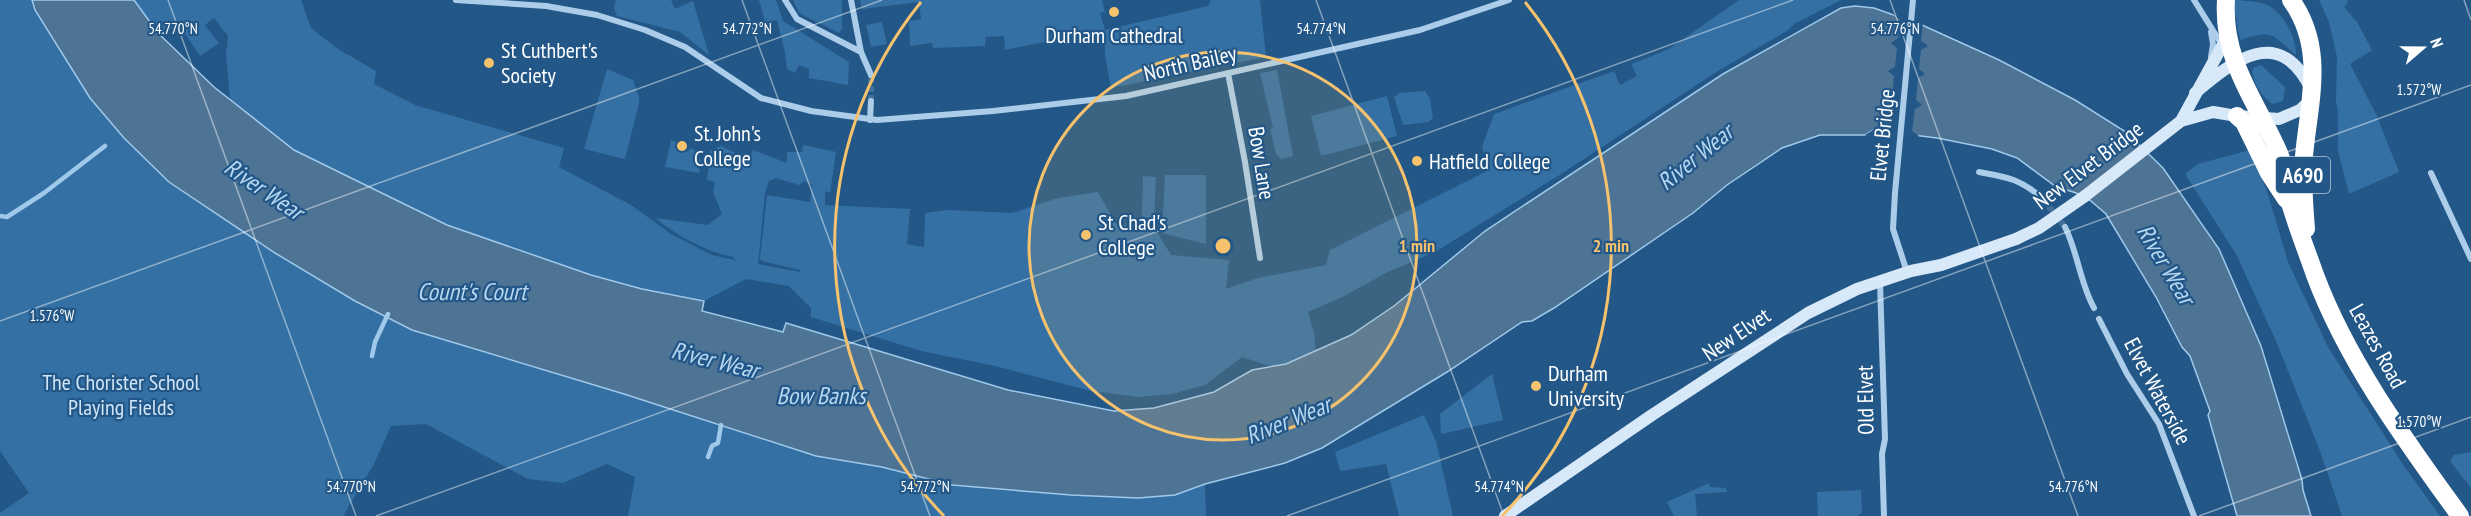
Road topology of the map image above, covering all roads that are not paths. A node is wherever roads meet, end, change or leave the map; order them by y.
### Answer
1 (456, 0) edge
2 (785, 0) edge
3 (850, 0) edge
4 (1509, 0) edge
5 (1914, 0) edge
6 (2194, 0) edge
7 (2226, 0) edge
8 (2290, 1) edge
9 (2210, 27) junction
10 (2225, 41) junction
11 (861, 52) junction
12 (2235, 63) junction
13 (2208, 69) junction
14 (1227, 73) junction
15 (871, 75) tunnel mouth
16 (2195, 93) junction
17 (2312, 94) junction
18 (871, 101) tunnel mouth
19 (2237, 116) junction
20 (2262, 119) junction
21 (870, 120) junction
22 (2181, 121) junction
23 (1979, 172) dead end
24 (2431, 173) dead end
25 (2043, 199) tunnel mouth
26 (2291, 206) junction
27 (2065, 227) tunnel mouth
28 (2016, 239) joint
29 (2308, 252) junction
30 (1260, 258) dead end
31 (2471, 259) edge
32 (1907, 273) junction
33 (1880, 282) junction
34 (2094, 308) dead end
35 (2099, 319) dead end
36 (1505, 516) edge
37 (1884, 516) edge
38 (2194, 516) edge
39 (2460, 516) edge

1 - 21 street, North Bailey
2 - 11 street
3 - 11 street
4 - 14 street, North Bailey
5 - 32 street, Elvet Bridge
6 - 9 street
7 - 10 highway, A690
8 - 17 highway, A690
9 - 10 street
9 - 13 street
10 - 12 highway, A690
10 - 13 street
11 - 15 street
12 - 16 street
12 - 17 street
12 - 20 highway, A690
13 - 16 street
14 - 21 street, North Bailey
14 - 30 street, Bow Lane
16 - 22 street
17 - 20 street
17 - 29 highway, Leazes Road / A690
18 - 21 street
19 - 20 street
19 - 22 street
19 - 26 highway, A690
20 - 26 highway, Leazes Road / A690
22 - 28 street, New Elvet Bridge, bridge
23 - 25 street
24 - 31 street
26 - 29 highway, Leazes Road / A690
27 - 34 street
28 - 32 street, New Elvet
29 - 39 highway, Leazes Road / A690
32 - 33 street, New Elvet
33 - 36 street, New Elvet
33 - 37 street, Old Elvet
35 - 38 street, Elvet Waterside

